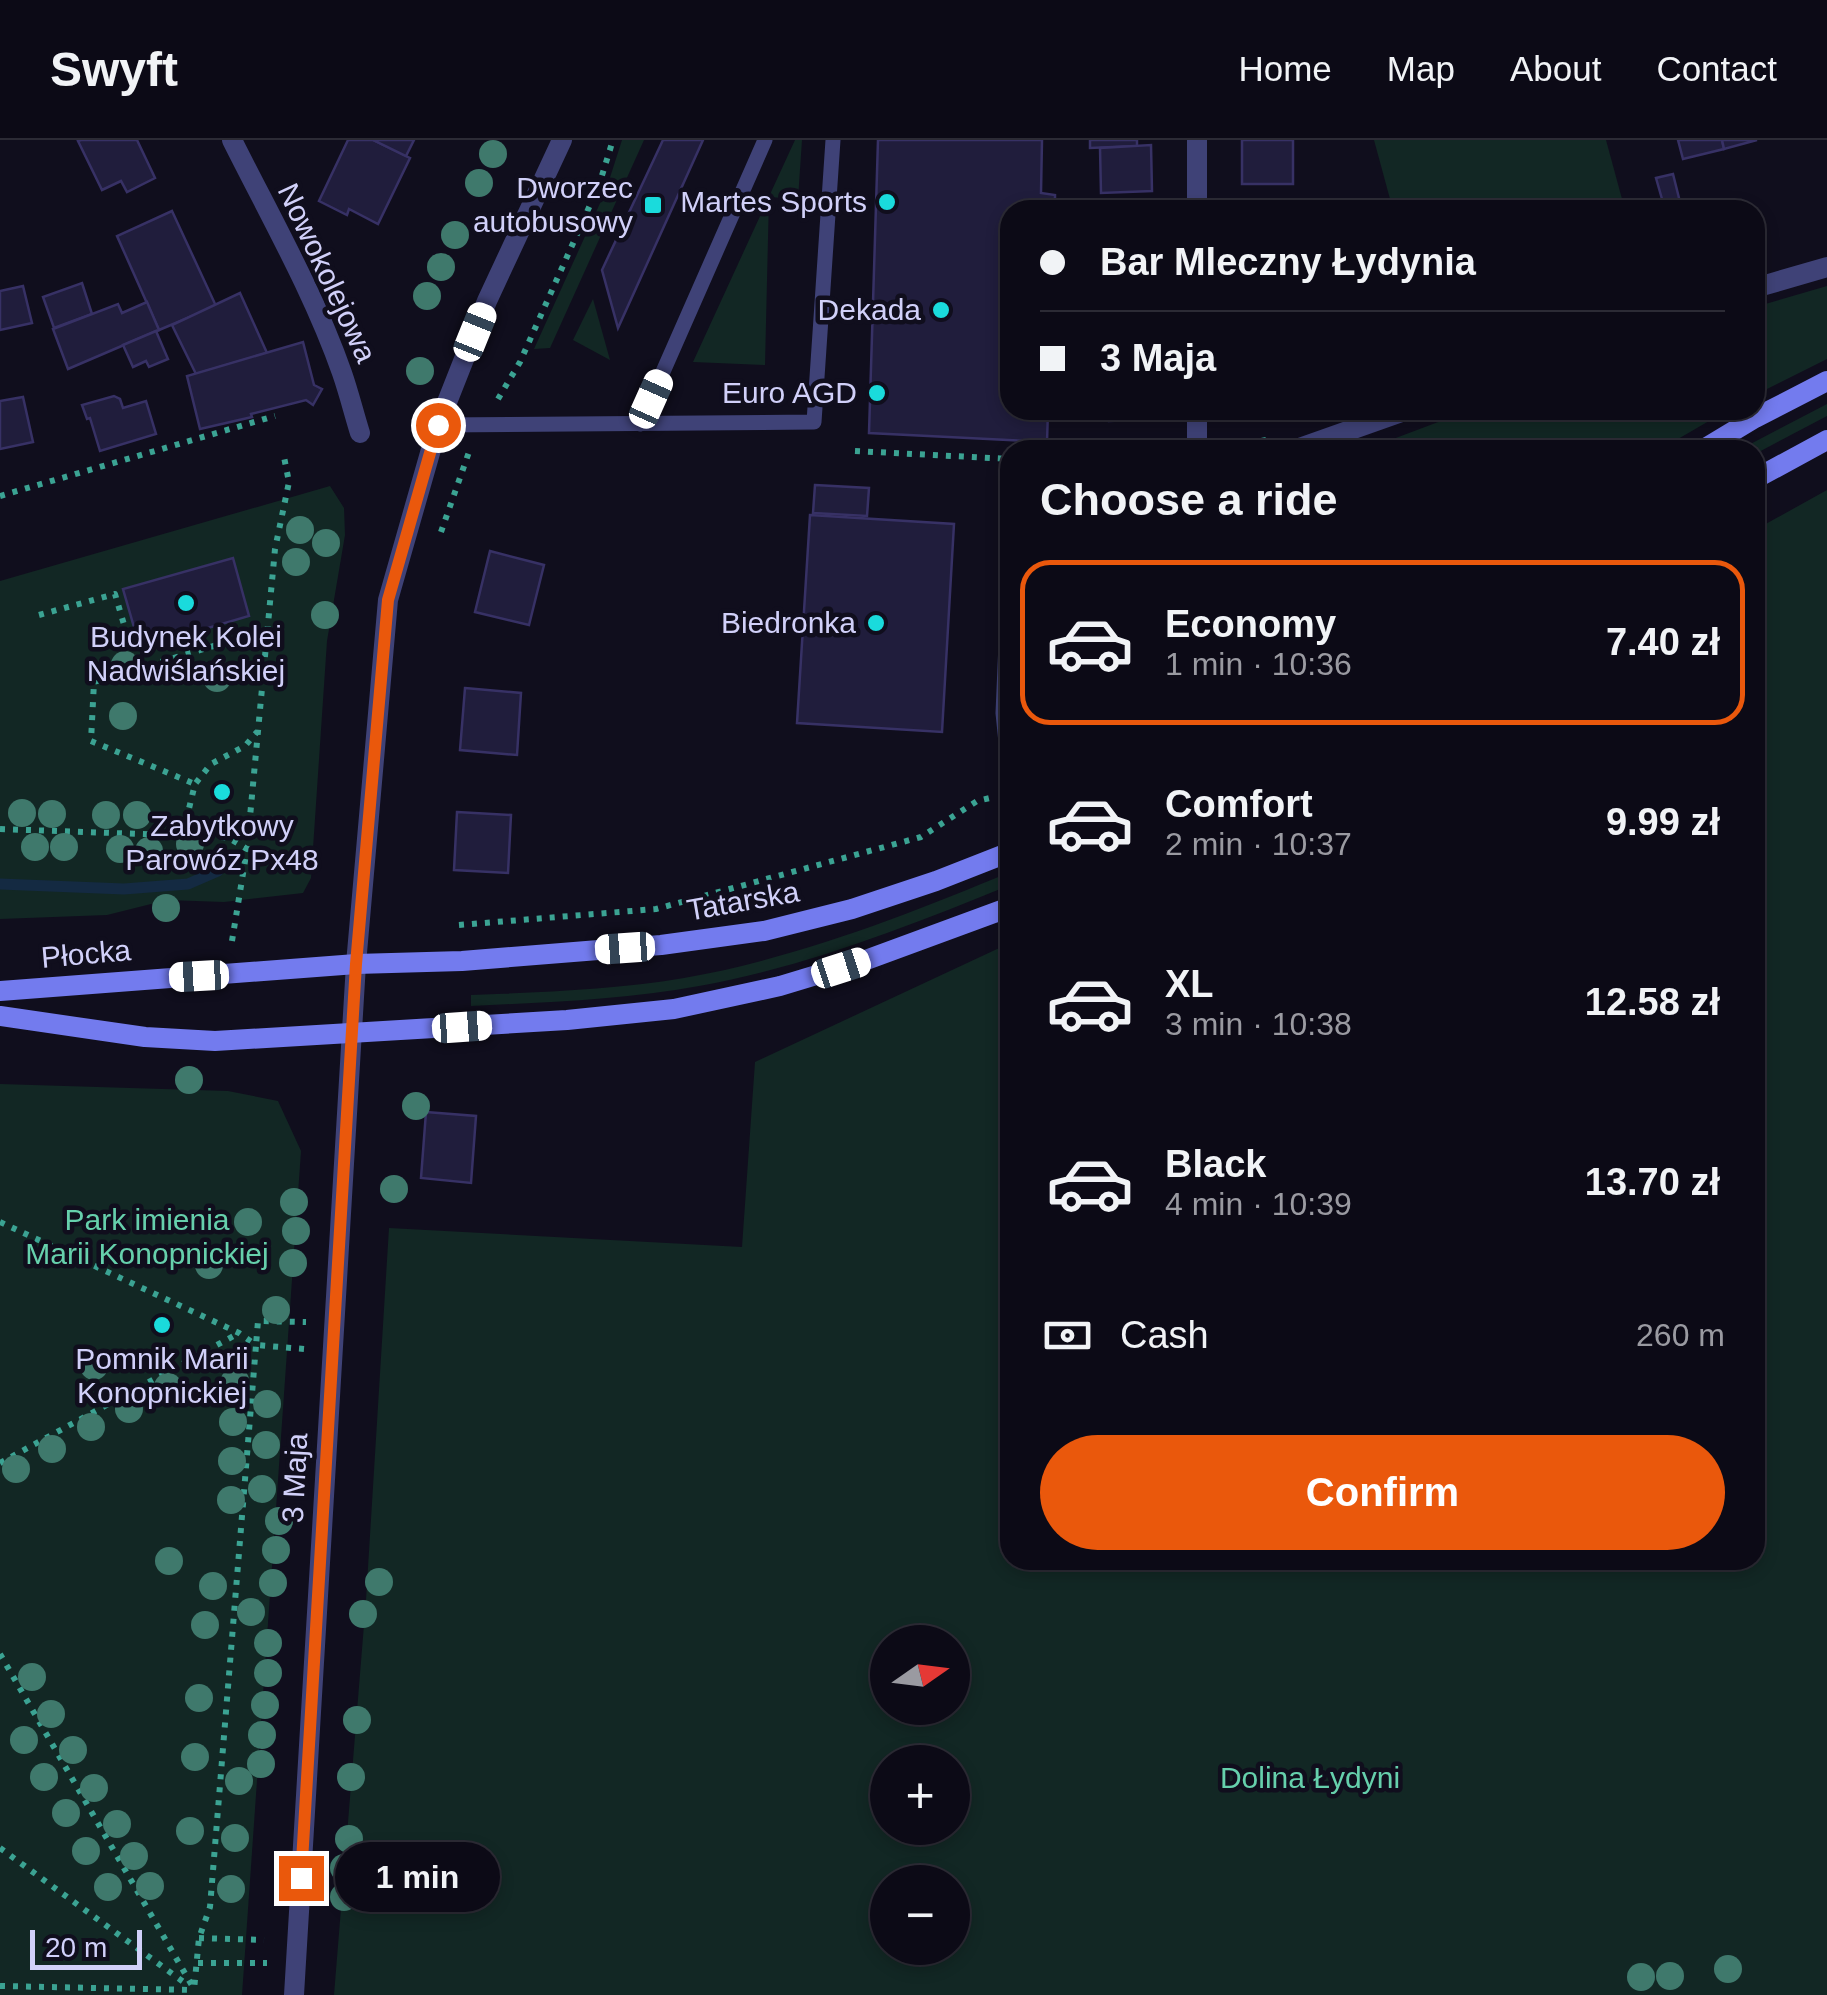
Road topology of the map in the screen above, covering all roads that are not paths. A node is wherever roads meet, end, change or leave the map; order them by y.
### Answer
1 (232, 140) edge
2 (562, 140) edge
3 (765, 140) edge
4 (833, 140) edge
5 (1196, 140) edge
6 (1197, 200) edge
7 (1827, 267) edge
8 (1765, 285) edge
9 (1827, 382) edge
10 (1765, 413) edge
11 (1379, 420) edge
12 (1752, 420) edge
13 (640, 424) junction
14 (438, 425) junction
15 (360, 434) dead end
16 (1322, 440) edge
17 (1719, 440) edge
18 (1827, 440) edge
19 (1765, 474) edge
20 (1000, 856) edge
21 (1000, 912) edge
22 (356, 964) junction
23 (0, 992) edge
24 (0, 1016) edge
25 (352, 1034) junction
26 (294, 1995) edge

1 - 15 street, Nowokolejowa
2 - 14 street, 3 Maja
3 - 13 lane
4 - 13 lane
5 - 6 street
7 - 8 street
9 - 10 main road
11 - 16 street
12 - 17 main road
13 - 14 lane
14 - 22 street, 3 Maja
18 - 19 main road
20 - 22 main road, Tatarska
21 - 25 main road
22 - 23 main road, Płocka
22 - 25 street, 3 Maja
24 - 25 main road
25 - 26 street, 3 Maja

